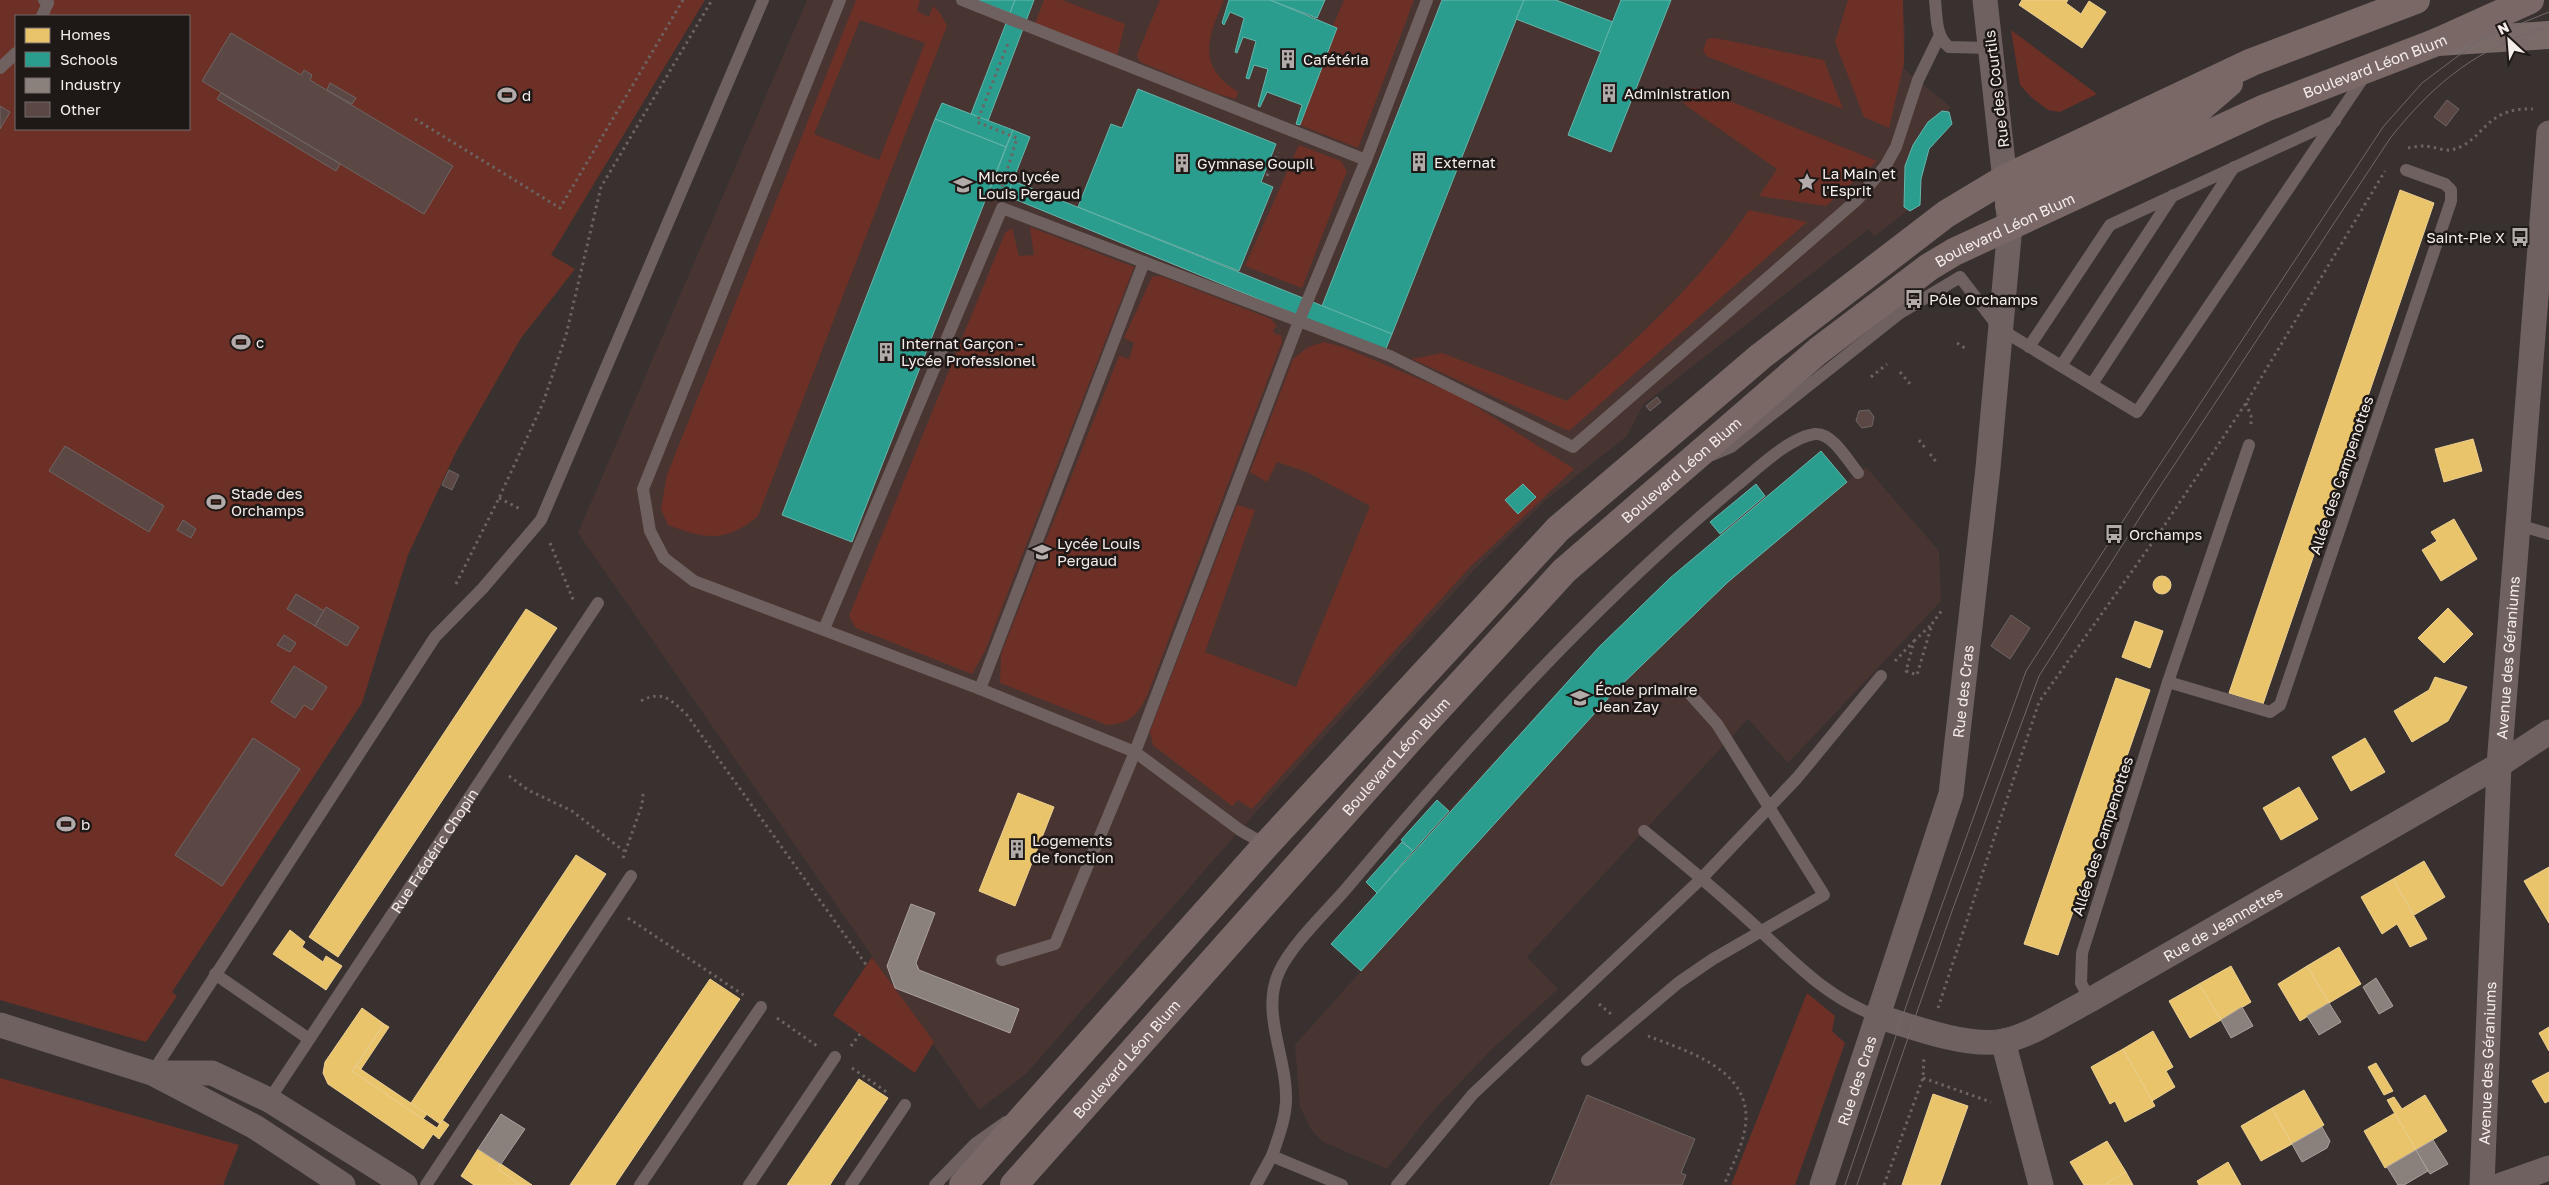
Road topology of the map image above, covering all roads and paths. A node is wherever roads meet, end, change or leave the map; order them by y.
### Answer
1 (44, 0) edge
2 (683, 0) edge
3 (712, 0) edge
4 (763, 0) edge
5 (840, 0) edge
6 (962, 0) edge
7 (1427, 0) edge
8 (1935, 0) edge
9 (1985, 0) edge
10 (2416, 0) edge
11 (2530, 0) edge
12 (42, 15) edge
13 (1016, 23) junction
14 (2549, 35) edge
15 (1939, 36) junction
16 (2437, 42) junction
17 (1990, 48) junction
18 (15, 54) edge
19 (2252, 62) junction
20 (2372, 66) junction
21 (0, 68) edge
22 (2533, 109) dead end
23 (415, 119) dead end
24 (2334, 121) junction
25 (2549, 133) edge
26 (2404, 149) dead end
27 (1278, 152) dead end
28 (1366, 160) junction
29 (2390, 162) dead end
30 (2234, 166) junction
31 (2406, 170) dead end
32 (1266, 176) dead end
33 (2006, 178) junction
34 (2173, 195) junction
35 (1002, 208) junction
36 (2009, 216) junction
37 (2546, 221) edge
38 (1144, 262) junction
39 (1299, 321) junction
40 (2000, 329) junction
41 (1957, 343) dead end
42 (2029, 347) junction
43 (1968, 350) dead end
44 (1887, 364) dead end
45 (2061, 366) junction
46 (1900, 372) dead end
47 (1871, 377) dead end
48 (2092, 384) junction
49 (1910, 385) dead end
50 (1919, 440) dead end
51 (2249, 445) dead end
52 (1926, 449) dead end
53 (1930, 454) dead end
54 (1937, 463) dead end
55 (1686, 466) junction
56 (1858, 473) dead end
57 (499, 498) junction
58 (541, 520) junction
59 (2519, 525) junction
60 (2549, 534) edge
61 (455, 587) dead end
62 (598, 603) dead end
63 (1942, 610) dead end
64 (1932, 624) junction
65 (584, 625) junction
66 (824, 629) junction
67 (1914, 641) junction
68 (1880, 676) joint
69 (2168, 682) junction
70 (980, 689) junction
71 (1690, 694) dead end
72 (641, 700) dead end
73 (2549, 732) edge
74 (1135, 752) junction
75 (492, 764) junction
76 (2499, 765) junction
77 (643, 794) dead end
78 (1769, 807) junction
79 (1644, 831) dead end
80 (1266, 844) junction
81 (624, 851) junction
82 (631, 876) joint
83 (1701, 879) junction
84 (611, 906) junction
85 (1761, 931) junction
86 (1002, 960) dead end
87 (867, 966) dead end
88 (215, 974) junction
89 (1584, 990) junction
90 (2090, 1000) junction
91 (761, 1007) junction
92 (1877, 1016) junction
93 (1936, 1016) dead end
94 (0, 1025) edge
95 (1625, 1027) junction
96 (309, 1039) junction
97 (2003, 1041) junction
98 (1925, 1048) dead end
99 (834, 1057) junction
100 (1587, 1060) dead end
101 (152, 1073) junction
102 (1923, 1078) junction
103 (1045, 1095) junction
104 (269, 1100) junction
105 (1991, 1102) dead end
106 (905, 1105) joint
107 (255, 1127) junction
108 (1272, 1156) junction
109 (2549, 1168) edge
110 (343, 1185) edge
111 (405, 1185) edge
112 (426, 1185) edge
113 (640, 1185) edge
114 (749, 1185) edge
115 (851, 1185) edge
116 (935, 1185) edge
117 (963, 1185) edge
118 (1014, 1185) edge
119 (1256, 1185) edge
120 (1342, 1185) edge
121 (1398, 1185) edge
122 (1724, 1185) edge
123 (1822, 1185) edge
124 (1884, 1185) edge
125 (2041, 1185) edge
126 (2482, 1185) edge
127 (2501, 1185) edge

1 - 12 lane
2 - 23 path
3 - 57 path
4 - 58 lane
5 - 66 lane
6 - 13 lane
7 - 28 lane
8 - 15 lane
9 - 17 street, Rue des Courtils
10 - 19 main road, Boulevard Léon Blum
11 - 16 main road, Boulevard Léon Blum
13 - 28 lane
13 - 35 path
14 - 16 main road
15 - 17 lane
15 - 39 lane
16 - 20 main road, Boulevard Léon Blum
17 - 33 street, Rue des Courtils
18 - 21 lane
19 - 33 main road, Boulevard Léon Blum
19 - 36 main road, Boulevard Léon Blum
20 - 24 lane
20 - 36 main road, Boulevard Léon Blum
22 - 26 path
24 - 30 lane
24 - 48 lane
25 - 37 street, Avenue des Géraniums
27 - 32 path
28 - 39 lane
29 - 93 path
30 - 34 lane
30 - 48 lane
31 - 69 lane, Allée des Campenottes
33 - 36 street, Rue des Cras
33 - 80 main road, Boulevard Léon Blum
34 - 42 lane
34 - 45 lane
35 - 38 lane
35 - 66 lane
36 - 40 street, Rue des Cras
36 - 55 main road, Boulevard Léon Blum
37 - 59 street, Avenue des Géraniums
38 - 39 lane
38 - 70 lane
39 - 74 lane
40 - 42 lane
40 - 55 lane
40 - 92 street, Rue des Cras
41 - 43 path
42 - 45 lane
44 - 47 path
45 - 48 lane
46 - 49 path
50 - 52 path
51 - 69 lane, Allée des Campenottes
53 - 54 path
55 - 118 main road, Boulevard Léon Blum
56 - 108 lane
57 - 58 path
57 - 61 path
58 - 65 path
58 - 88 lane
59 - 60 lane
59 - 76 street, Avenue des Géraniums
62 - 65 lane, Rue Frédéric Chopin
63 - 64 path
64 - 67 path
64 - 67 path
65 - 75 lane, Rue Frédéric Chopin
66 - 70 lane
67 - 68 path
68 - 78 lane
69 - 90 lane, Allée des Campenottes
70 - 74 lane
71 - 78 lane
72 - 87 path
73 - 76 street, Rue de Jeannettes
74 - 80 lane
74 - 86 lane
75 - 81 path
75 - 96 lane, Rue Frédéric Chopin
76 - 90 street, Rue de Jeannettes
76 - 126 street, Avenue des Géraniums
77 - 81 path
78 - 83 lane
78 - 85 lane
79 - 83 lane
80 - 103 main road, Boulevard Léon Blum
81 - 82 path
82 - 84 lane
83 - 85 lane
83 - 89 lane
84 - 91 path
84 - 112 lane
85 - 92 lane
85 - 95 lane
88 - 96 lane
88 - 101 lane
89 - 95 path
89 - 121 lane
90 - 97 street, Rue de Jeannettes
91 - 99 path
91 - 113 lane
92 - 97 street, Rue de Jeannettes
92 - 123 street, Rue des Cras
94 - 101 street
95 - 100 lane
95 - 122 path
96 - 104 lane, Rue Frédéric Chopin
97 - 125 street
98 - 102 path
99 - 106 path
99 - 114 lane
101 - 104 street
101 - 107 street
102 - 105 path
102 - 124 path
103 - 116 lane
103 - 117 main road, Boulevard Léon Blum
104 - 107 street, Rue Frédéric Chopin
104 - 111 street
106 - 115 lane
107 - 110 street
108 - 119 lane
108 - 120 lane
109 - 127 street

